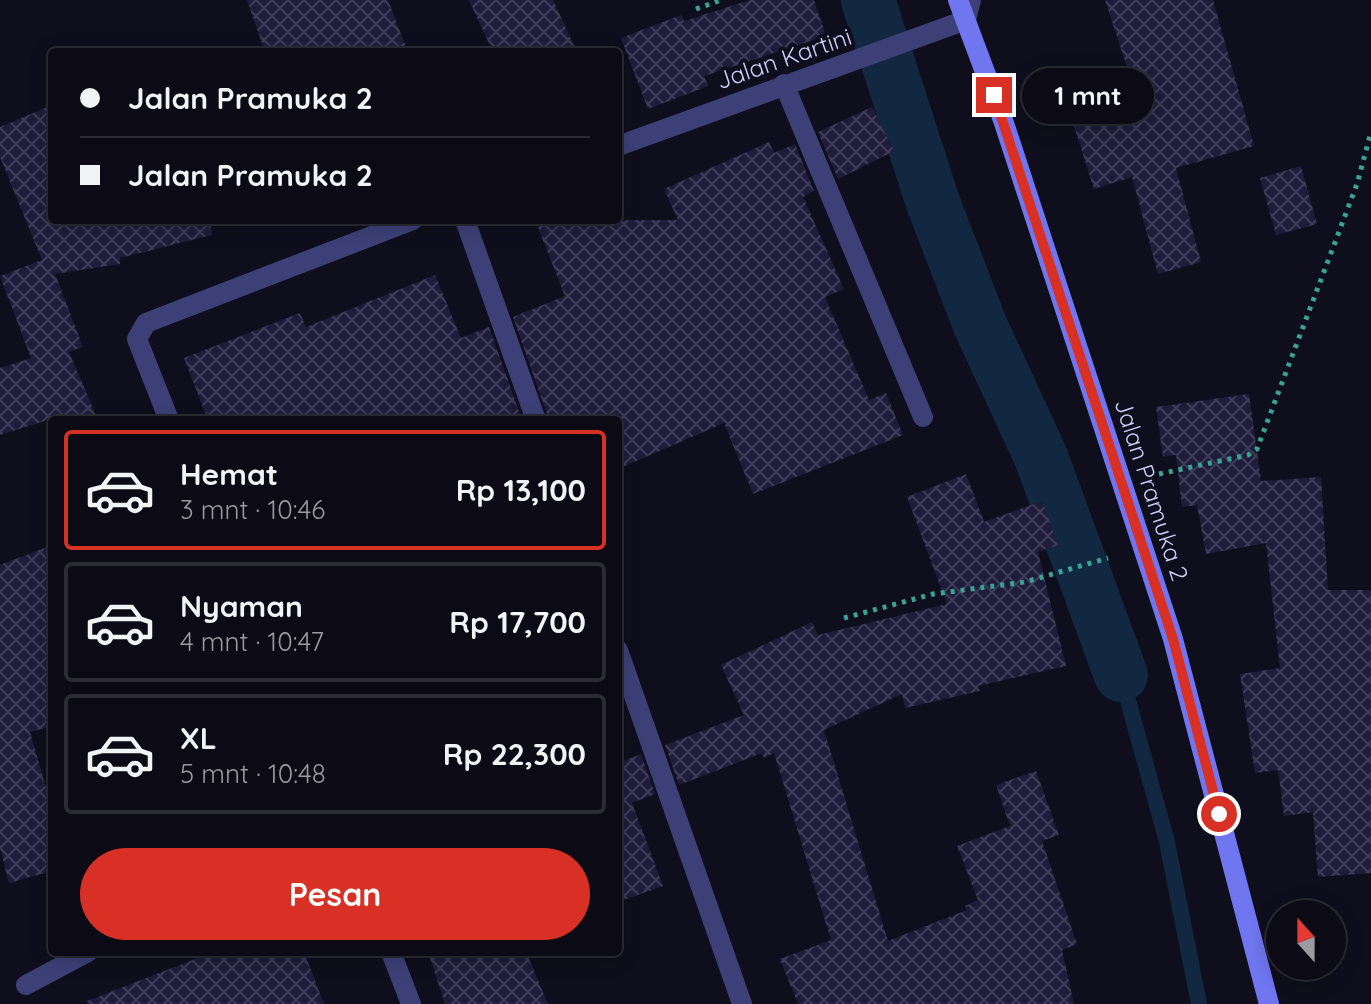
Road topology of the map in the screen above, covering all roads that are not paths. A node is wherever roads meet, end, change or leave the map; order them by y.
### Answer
1 (958, 0) edge
2 (968, 10) edge
3 (784, 84) junction
4 (622, 145) edge
5 (403, 224) edge
6 (466, 224) edge
7 (167, 416) edge
8 (535, 416) edge
9 (923, 417) dead end
10 (622, 661) edge
11 (80, 956) edge
12 (393, 956) edge
13 (26, 985) dead end
14 (411, 1004) edge
15 (742, 1004) edge
16 (1269, 1004) edge

1 - 2 main road, Jalan Pramuka 2
2 - 3 street, Jalan Kartini
2 - 16 main road, Jalan Pramuka 2
3 - 4 street, Jalan Kartini
3 - 9 street
5 - 7 street
6 - 8 street
10 - 15 street
11 - 13 street
12 - 14 street

